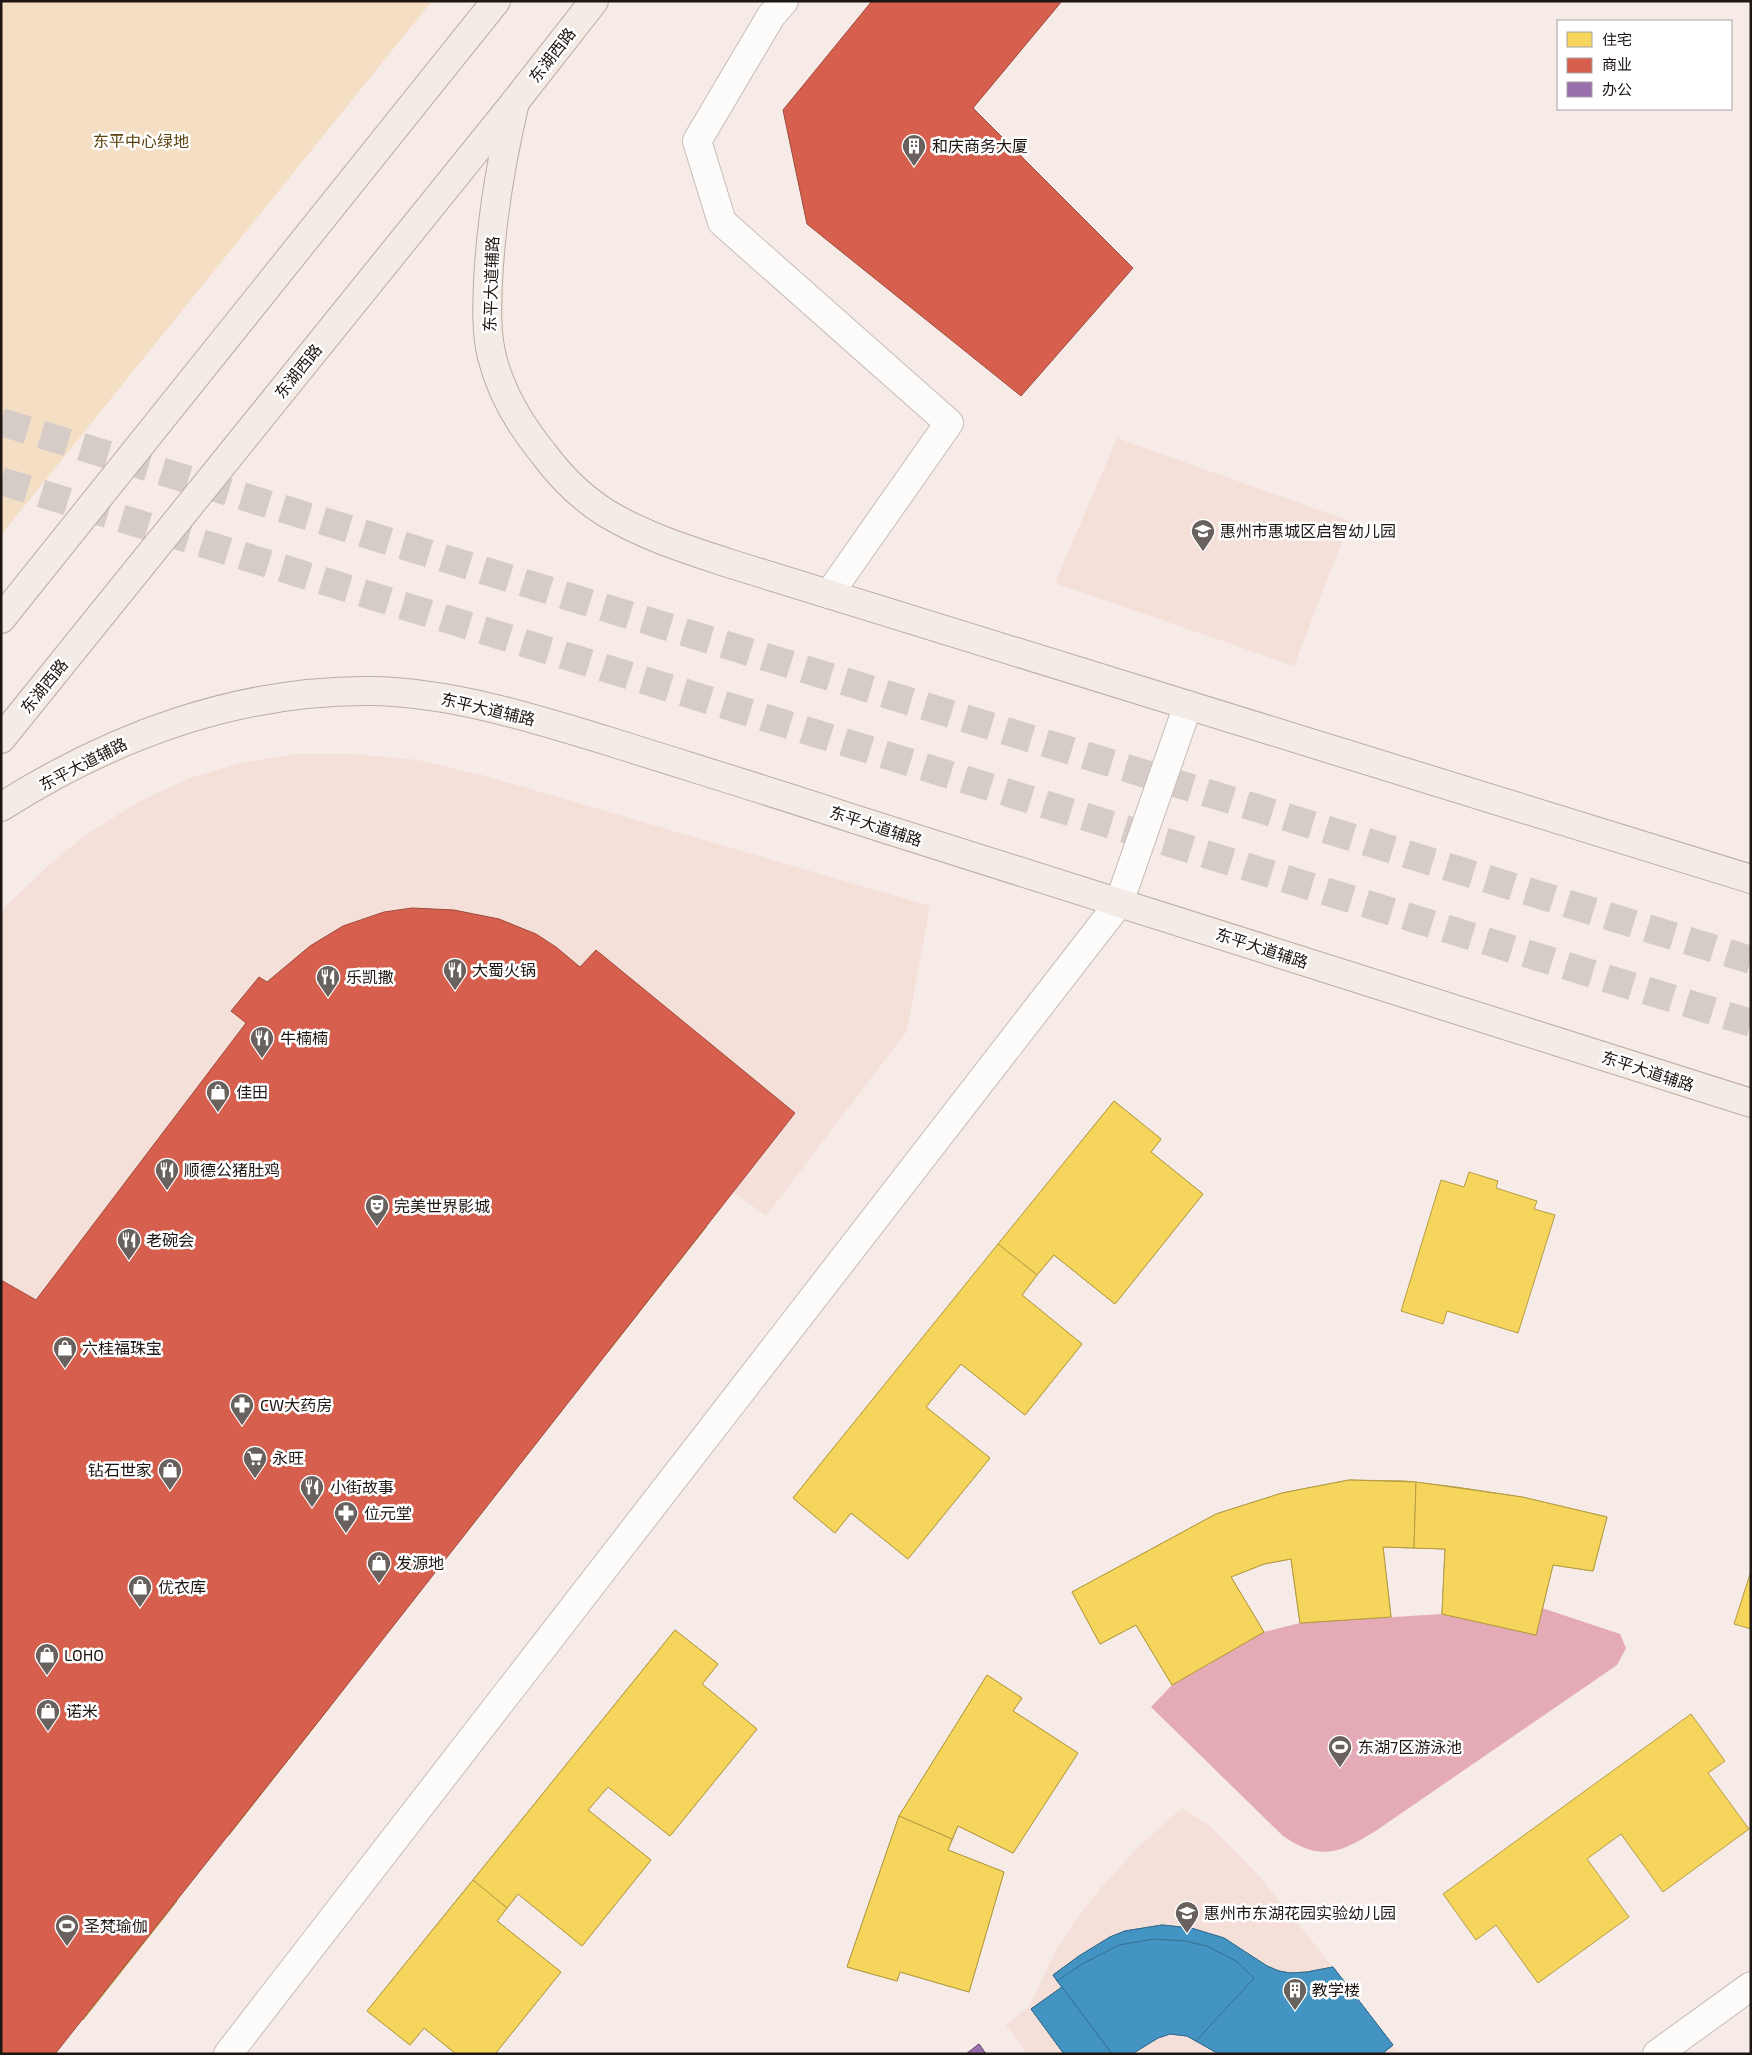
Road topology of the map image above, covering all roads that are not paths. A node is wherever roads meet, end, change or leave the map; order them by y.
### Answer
1 (496, 1) edge
2 (594, 1) edge
3 (784, 1) edge
4 (515, 102) junction
5 (830, 594) junction
6 (1, 619) edge
7 (1188, 705) junction
8 (1, 739) edge
9 (1, 807) edge
10 (1751, 879) edge
11 (1119, 903) junction
12 (1751, 1103) edge
13 (1751, 1986) edge
14 (228, 2054) edge
15 (1656, 2054) edge

1 - 6 main road
2 - 4 main road, 东湖西路
3 - 5 street
4 - 5 main road, 东平大道辅路
4 - 8 main road, 东湖西路
5 - 7 main road, 东平大道辅路
7 - 10 main road, 东平大道辅路
7 - 11 street
9 - 11 main road, 东平大道辅路
11 - 12 main road, 东平大道辅路
11 - 14 street
13 - 15 street

